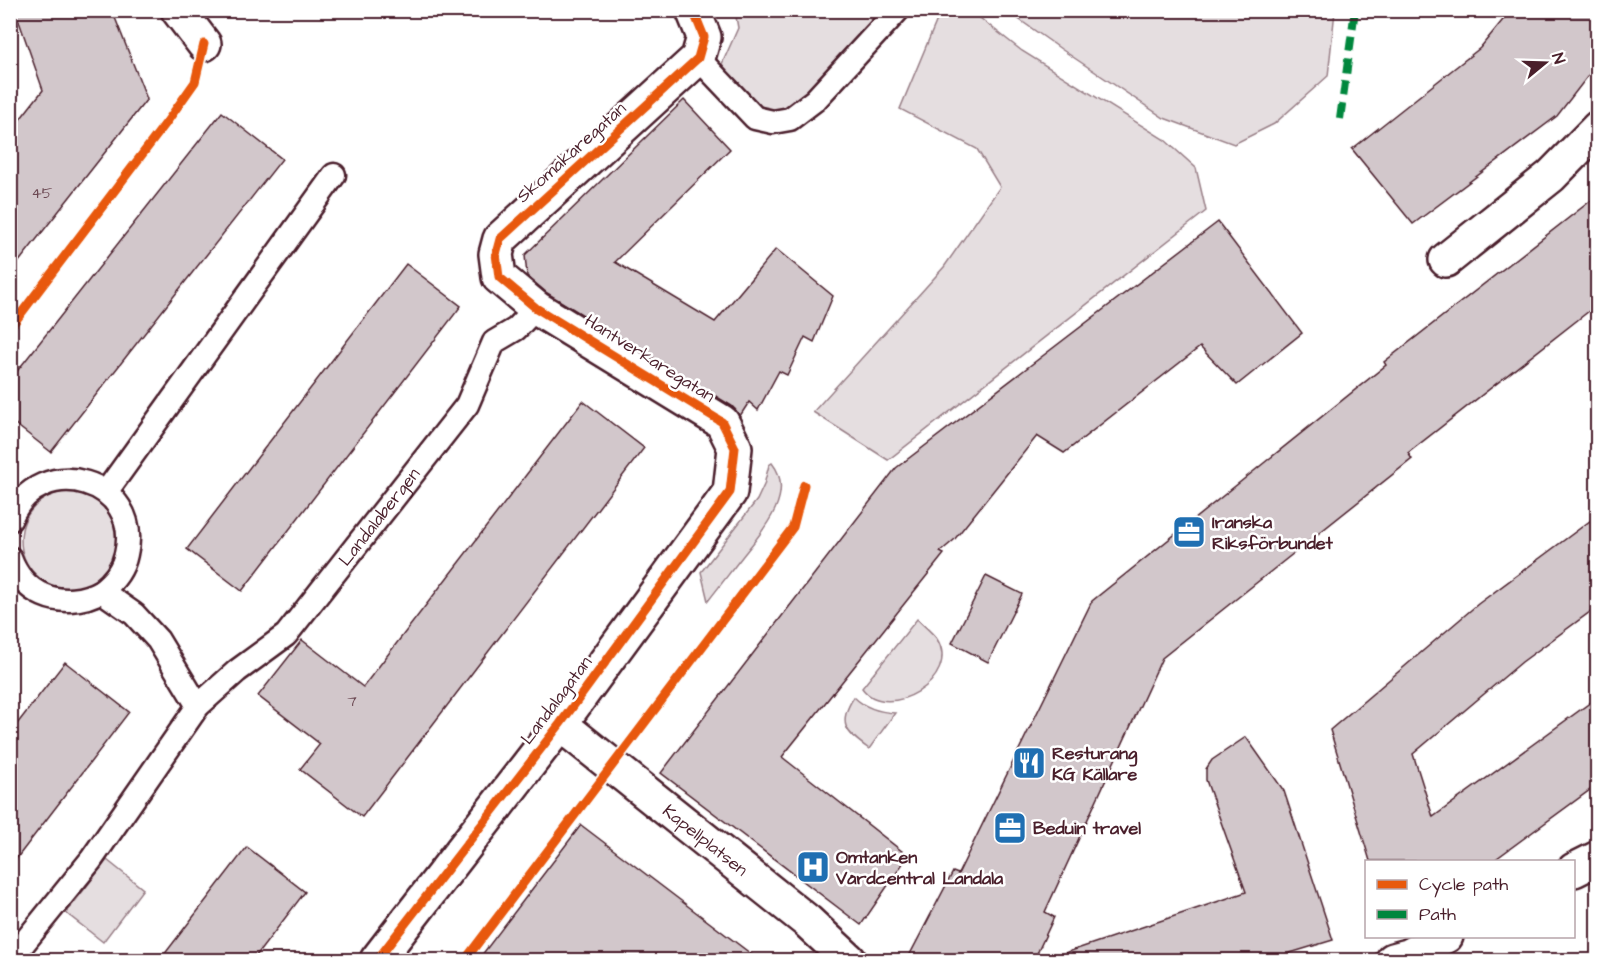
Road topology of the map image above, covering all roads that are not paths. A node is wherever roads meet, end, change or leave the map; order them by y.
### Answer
1 (177, 10) edge
2 (898, 10) edge
3 (695, 16) edge
4 (204, 44) dead end
5 (698, 58) junction
6 (1598, 128) edge
7 (334, 175) dead end
8 (1446, 260) dead end
9 (536, 308) junction
10 (735, 448) joint
11 (106, 492) junction
12 (13, 509) edge
13 (10, 558) edge
14 (101, 591) junction
15 (198, 706) junction
16 (560, 724) junction
17 (1598, 858) edge
18 (1575, 870) edge
19 (1442, 938) edge
20 (10, 960) edge
21 (377, 960) edge
22 (849, 960) edge
23 (1393, 960) edge

1 - 4 street
2 - 5 lane
3 - 5 street
5 - 9 street, Skomakaregatan
6 - 8 street
7 - 11 lane
9 - 10 street, Hantverkaregatan
9 - 15 lane, Landalabergen
10 - 16 street, Landalagatan
11 - 12 lane
11 - 14 lane
13 - 14 lane
14 - 15 lane
15 - 20 lane, Landalabergen
16 - 21 street, Landalagatan
16 - 22 street, Kapellplatsen
17 - 18 street
19 - 23 street

